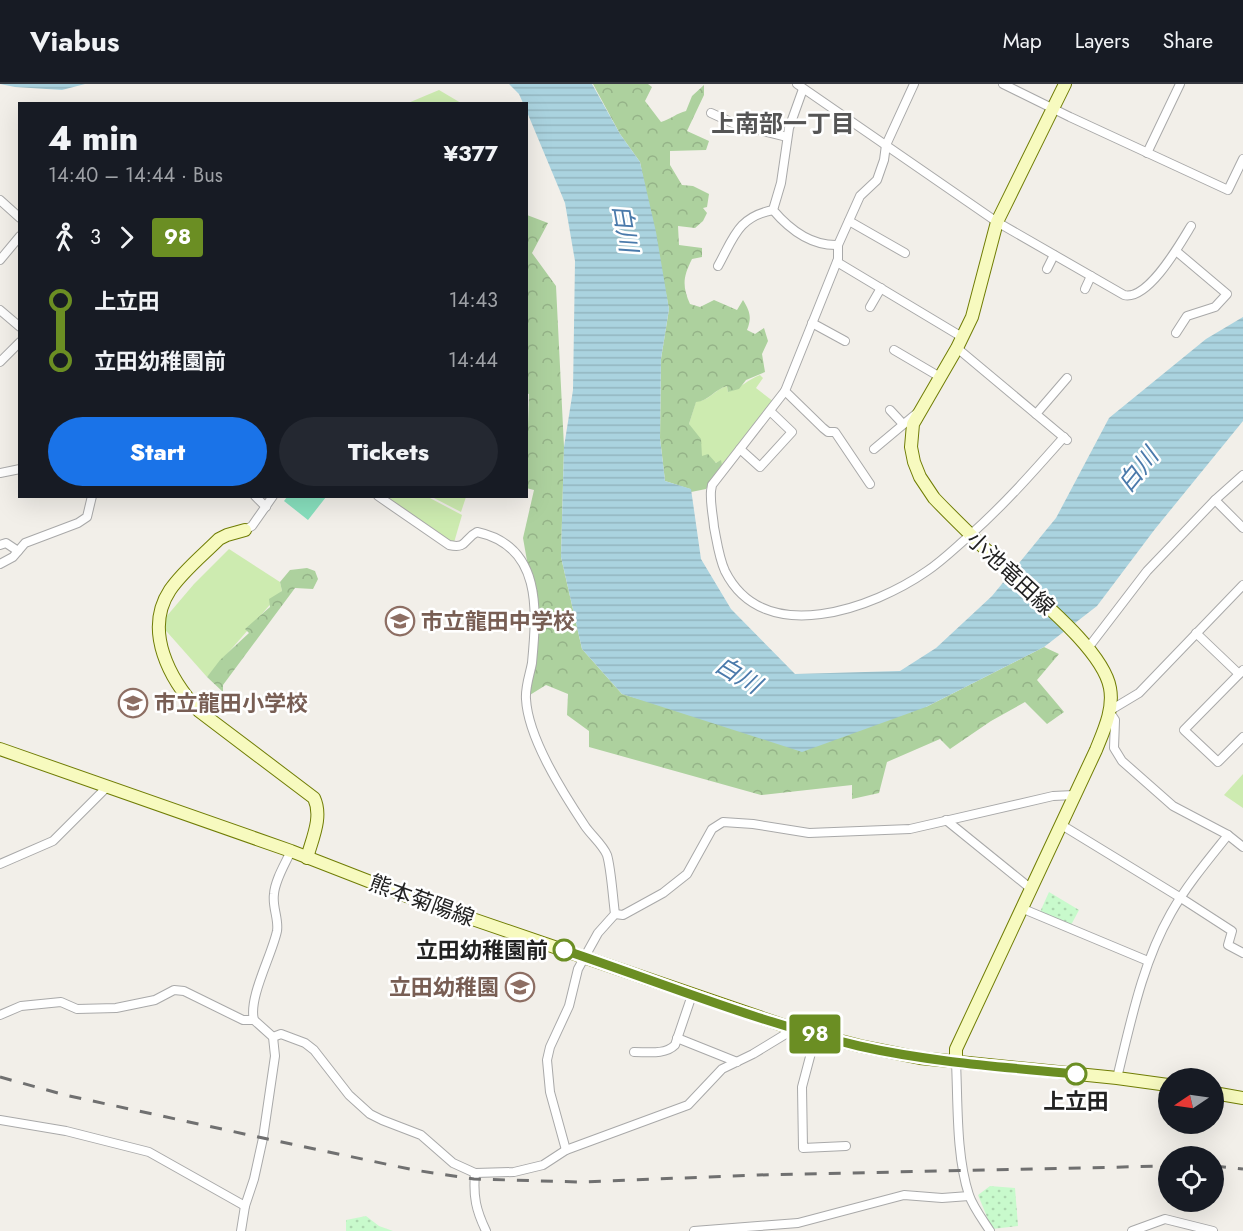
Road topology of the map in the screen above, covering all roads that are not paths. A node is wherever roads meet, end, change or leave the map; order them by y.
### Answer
1 (914, 84) edge
2 (1004, 84) edge
3 (1065, 84) edge
4 (1180, 84) edge
5 (800, 86) edge
6 (1053, 107) junction
7 (711, 113) dead end
8 (786, 137) junction
9 (886, 145) junction
10 (1147, 153) junction
11 (1243, 159) edge
12 (0, 200) edge
13 (773, 210) junction
14 (18, 216) edge
15 (849, 221) junction
16 (998, 222) junction
17 (1191, 226) dead end
18 (18, 238) edge
19 (838, 246) junction
20 (1176, 251) junction
21 (905, 253) dead end
22 (1054, 255) junction
23 (0, 260) edge
24 (837, 262) junction
25 (718, 266) dead end
26 (1047, 269) dead end
27 (1091, 276) junction
28 (880, 288) junction
29 (1085, 289) dead end
30 (870, 307) dead end
31 (0, 310) edge
32 (812, 323) junction
33 (18, 325) edge
34 (1176, 333) dead end
35 (845, 341) dead end
36 (960, 343) junction
37 (18, 344) edge
38 (894, 350) dead end
39 (0, 362) edge
40 (939, 377) junction
41 (1067, 378) dead end
42 (785, 391) junction
43 (890, 410) dead end
44 (919, 410) junction
45 (770, 411) junction
46 (1036, 414) junction
47 (903, 424) junction
48 (740, 449) junction
49 (873, 449) dead end
50 (18, 469) edge
51 (0, 473) edge
52 (1243, 475) edge
53 (870, 484) dead end
54 (92, 498) edge
55 (257, 498) edge
56 (272, 498) edge
57 (381, 498) edge
58 (1215, 500) junction
59 (266, 507) junction
60 (1243, 528) edge
61 (245, 530) joint
62 (970, 534) junction
63 (0, 544) edge
64 (18, 550) junction
65 (0, 564) edge
66 (1243, 585) edge
67 (1196, 633) junction
68 (1088, 648) junction
69 (1241, 672) edge
70 (1110, 711) junction
71 (1243, 737) edge
72 (0, 749) edge
73 (107, 787) junction
74 (1074, 795) junction
75 (946, 820) junction
76 (1060, 824) junction
77 (1227, 835) junction
78 (1243, 847) edge
79 (291, 851) junction
80 (307, 858) junction
81 (0, 864) edge
82 (1030, 888) junction
83 (1181, 898) junction
84 (1021, 908) junction
85 (615, 914) junction
86 (1243, 952) edge
87 (584, 957) junction
88 (1148, 961) junction
89 (692, 995) junction
90 (0, 1015) edge
91 (254, 1020) junction
92 (794, 1029) junction
93 (816, 1034) junction
94 (273, 1037) junction
95 (677, 1038) junction
96 (634, 1052) dead end
97 (737, 1062) junction
98 (956, 1062) junction
99 (1117, 1078) junction
100 (1158, 1084) edge
101 (1224, 1095) edge
102 (1243, 1098) edge
103 (0, 1120) edge
104 (846, 1146) dead end
105 (566, 1150) junction
106 (475, 1173) junction
107 (969, 1196) junction
108 (245, 1206) junction
109 (241, 1231) edge
110 (486, 1231) edge
111 (694, 1231) edge
112 (990, 1231) edge
113 (1132, 1231) edge
114 (1213, 1231) edge

1 - 9 street
2 - 6 street
3 - 6 main road, 小池竜田線
4 - 10 street
5 - 8 street
5 - 9 street
6 - 10 street
6 - 16 main road, 小池竜田線
7 - 8 street
8 - 13 street
9 - 15 street
9 - 16 street
10 - 11 street
12 - 14 street
13 - 19 street
13 - 25 street
15 - 19 street
15 - 21 street
16 - 22 street
16 - 36 main road, 小池竜田線
17 - 20 street
18 - 23 street
19 - 24 street
20 - 27 street
20 - 34 street
22 - 26 street
22 - 27 street
24 - 28 street
24 - 32 street
27 - 29 street
28 - 30 street
28 - 36 street
31 - 33 street
32 - 35 street
32 - 42 street
36 - 40 main road, 小池竜田線
36 - 46 street
37 - 39 street
38 - 40 street
40 - 44 main road, 小池竜田線
41 - 46 street
42 - 45 street
42 - 53 street
43 - 47 street
44 - 47 street
44 - 62 main road, 小池竜田線
45 - 48 street
45 - 48 street
46 - 62 street
47 - 49 street
48 - 62 street
50 - 51 street
52 - 58 street
54 - 64 street
55 - 59 street
56 - 59 street
57 - 85 street
58 - 60 street
58 - 68 street
59 - 61 street
61 - 80 main road
62 - 68 main road, 小池竜田線
63 - 64 street
64 - 65 street
66 - 67 street
67 - 69 street
67 - 70 street
68 - 70 main road, 小池竜田線
69 - 71 street
70 - 74 main road, 小池竜田線
70 - 77 street
72 - 73 main road, 熊本菊陽線
73 - 79 main road, 熊本菊陽線
73 - 81 street
74 - 75 street
74 - 76 main road, 小池竜田線
75 - 82 street
75 - 85 street
76 - 82 main road, 小池竜田線
76 - 83 street
77 - 78 street
77 - 83 street
79 - 80 main road, 熊本菊陽線
79 - 91 street
80 - 87 main road, 熊本菊陽線
82 - 84 main road, 小池竜田線
83 - 86 street
83 - 88 street
84 - 88 street
84 - 98 main road, 小池竜田線
85 - 87 street
87 - 89 main road, 熊本菊陽線
87 - 105 street
88 - 99 street
89 - 92 main road, 熊本菊陽線
89 - 95 street
90 - 91 street
91 - 94 street
92 - 93 main road, 熊本菊陽線
92 - 97 street
93 - 98 main road, 熊本菊陽線
93 - 104 street
94 - 106 street
94 - 108 street
95 - 96 street
95 - 97 street
97 - 105 street
98 - 99 main road, 熊本菊陽線
98 - 107 street
99 - 100 main road, 熊本菊陽線
101 - 102 main road
103 - 108 street
105 - 106 street
106 - 110 street
107 - 111 street
107 - 112 street
108 - 109 street
113 - 114 street

